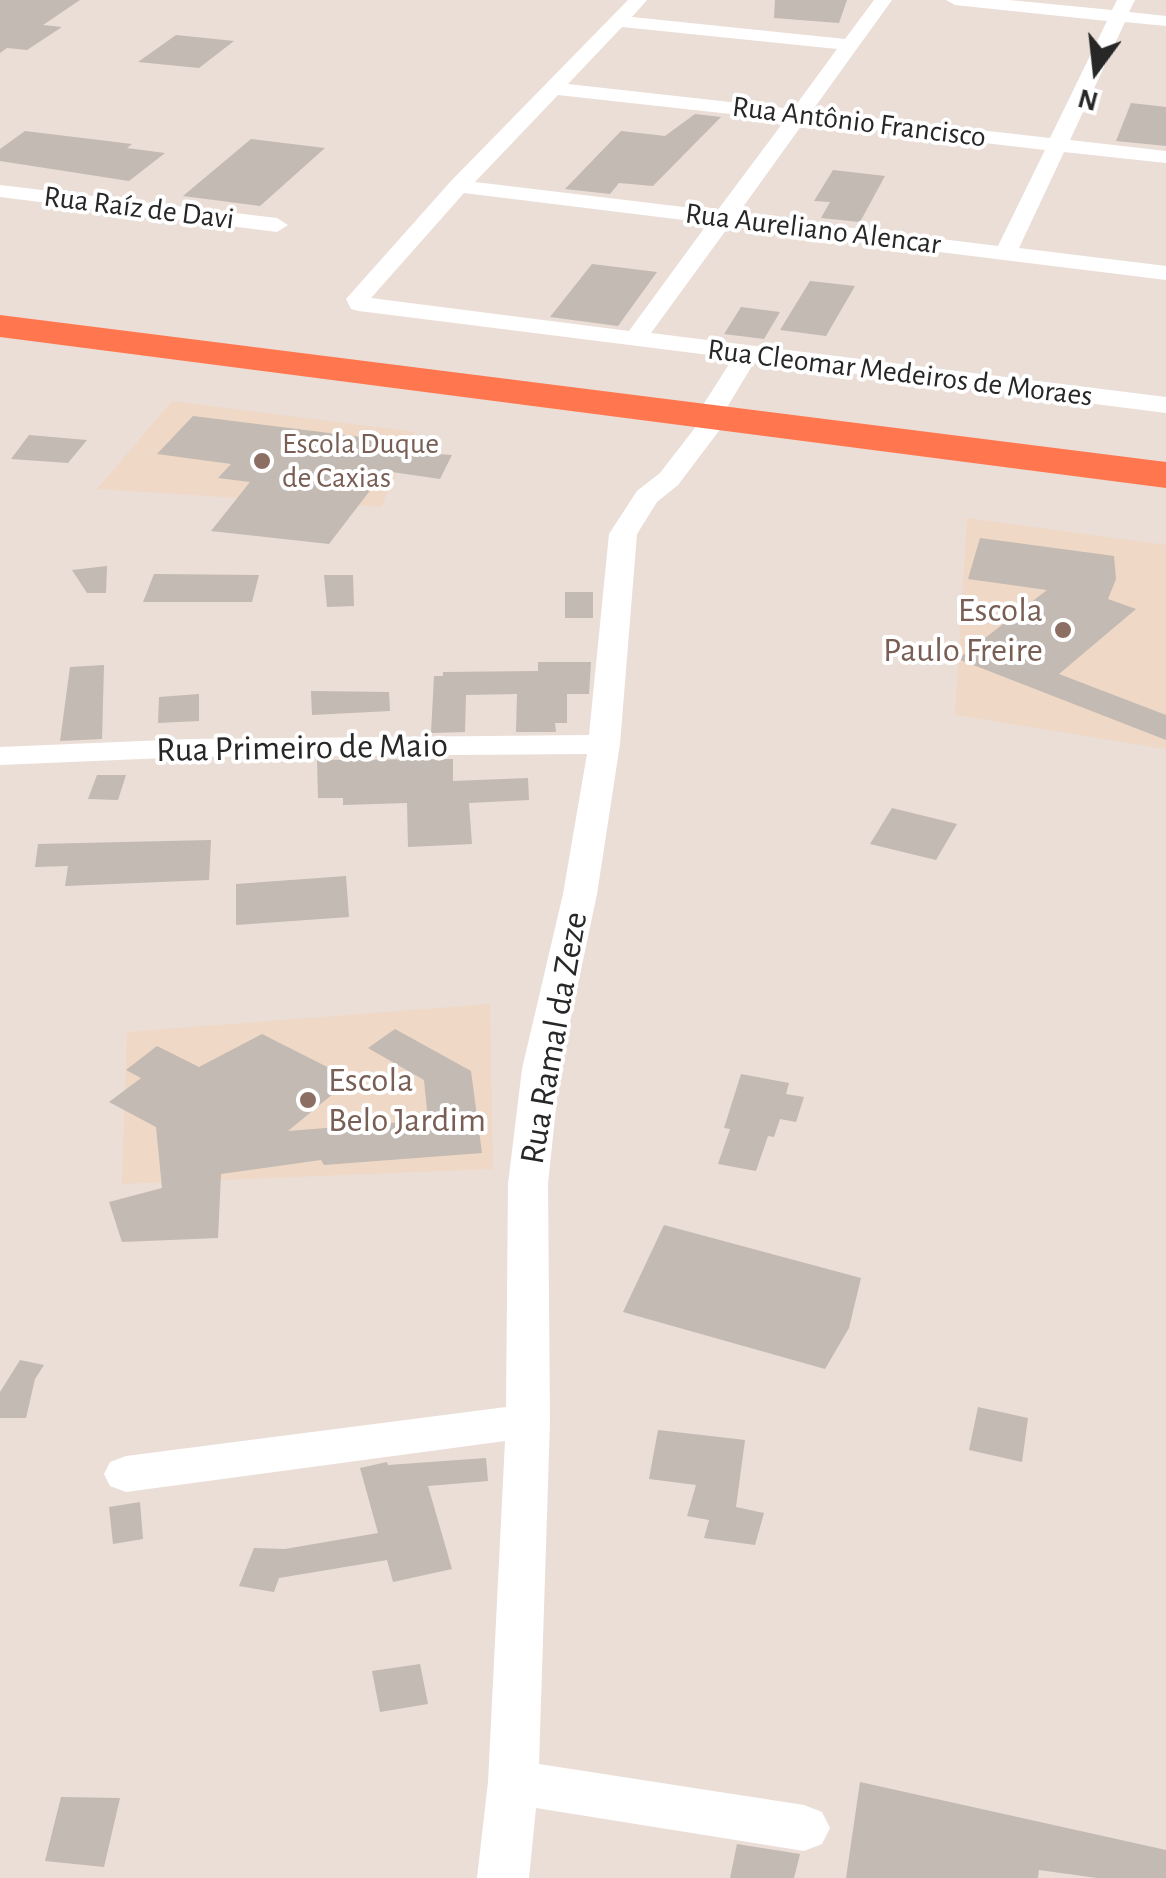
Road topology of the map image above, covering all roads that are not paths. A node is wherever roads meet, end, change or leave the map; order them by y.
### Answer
1 (638, 0) edge
2 (883, 0) edge
3 (955, 0) edge
4 (1122, 8) edge
5 (620, 21) junction
6 (1166, 21) edge
7 (849, 45) junction
8 (552, 88) junction
9 (798, 115) junction
10 (1057, 145) junction
11 (1166, 158) edge
12 (459, 186) junction
13 (0, 191) edge
14 (724, 219) junction
15 (278, 225) dead end
16 (1006, 252) junction
17 (1166, 273) edge
18 (0, 315) edge
19 (0, 326) edge
20 (634, 340) junction
21 (746, 356) junction
22 (1166, 405) edge
23 (717, 410) junction
24 (1166, 463) edge
25 (1166, 474) edge
26 (604, 744) junction
27 (0, 756) edge
28 (528, 1421) junction
29 (126, 1474) dead end
30 (513, 1782) junction
31 (804, 1828) dead end
32 (503, 1878) edge

1 - 5 street
2 - 7 street
3 - 4 street
4 - 6 street
4 - 10 street
5 - 7 street
5 - 8 street
7 - 9 street
8 - 9 street, Rua Antônio Francisco
8 - 12 street
9 - 10 street, Rua Antônio Francisco
9 - 14 street
10 - 11 street, Rua Antônio Francisco
10 - 16 street
12 - 14 street, Rua Aureliano Alencar
12 - 20 street
13 - 15 street, Rua Raíz de Davi
14 - 16 street, Rua Aureliano Alencar
14 - 20 street
16 - 17 street, Rua Aureliano Alencar
18 - 23 highway
19 - 23 highway
20 - 21 street, Rua Cleomar Medeiros de Moraes
21 - 22 street, Rua Cleomar Medeiros de Moraes
21 - 23 street, Rua Ramal da Zeze
23 - 24 highway
23 - 25 highway
23 - 26 street, Rua Ramal da Zeze
26 - 27 street, Rua Primeiro de Maio
26 - 28 street, Rua Ramal da Zeze
28 - 29 street
28 - 30 street, Rua Ramal da Zeze
30 - 31 street
30 - 32 street, Rua Ramal da Zeze

